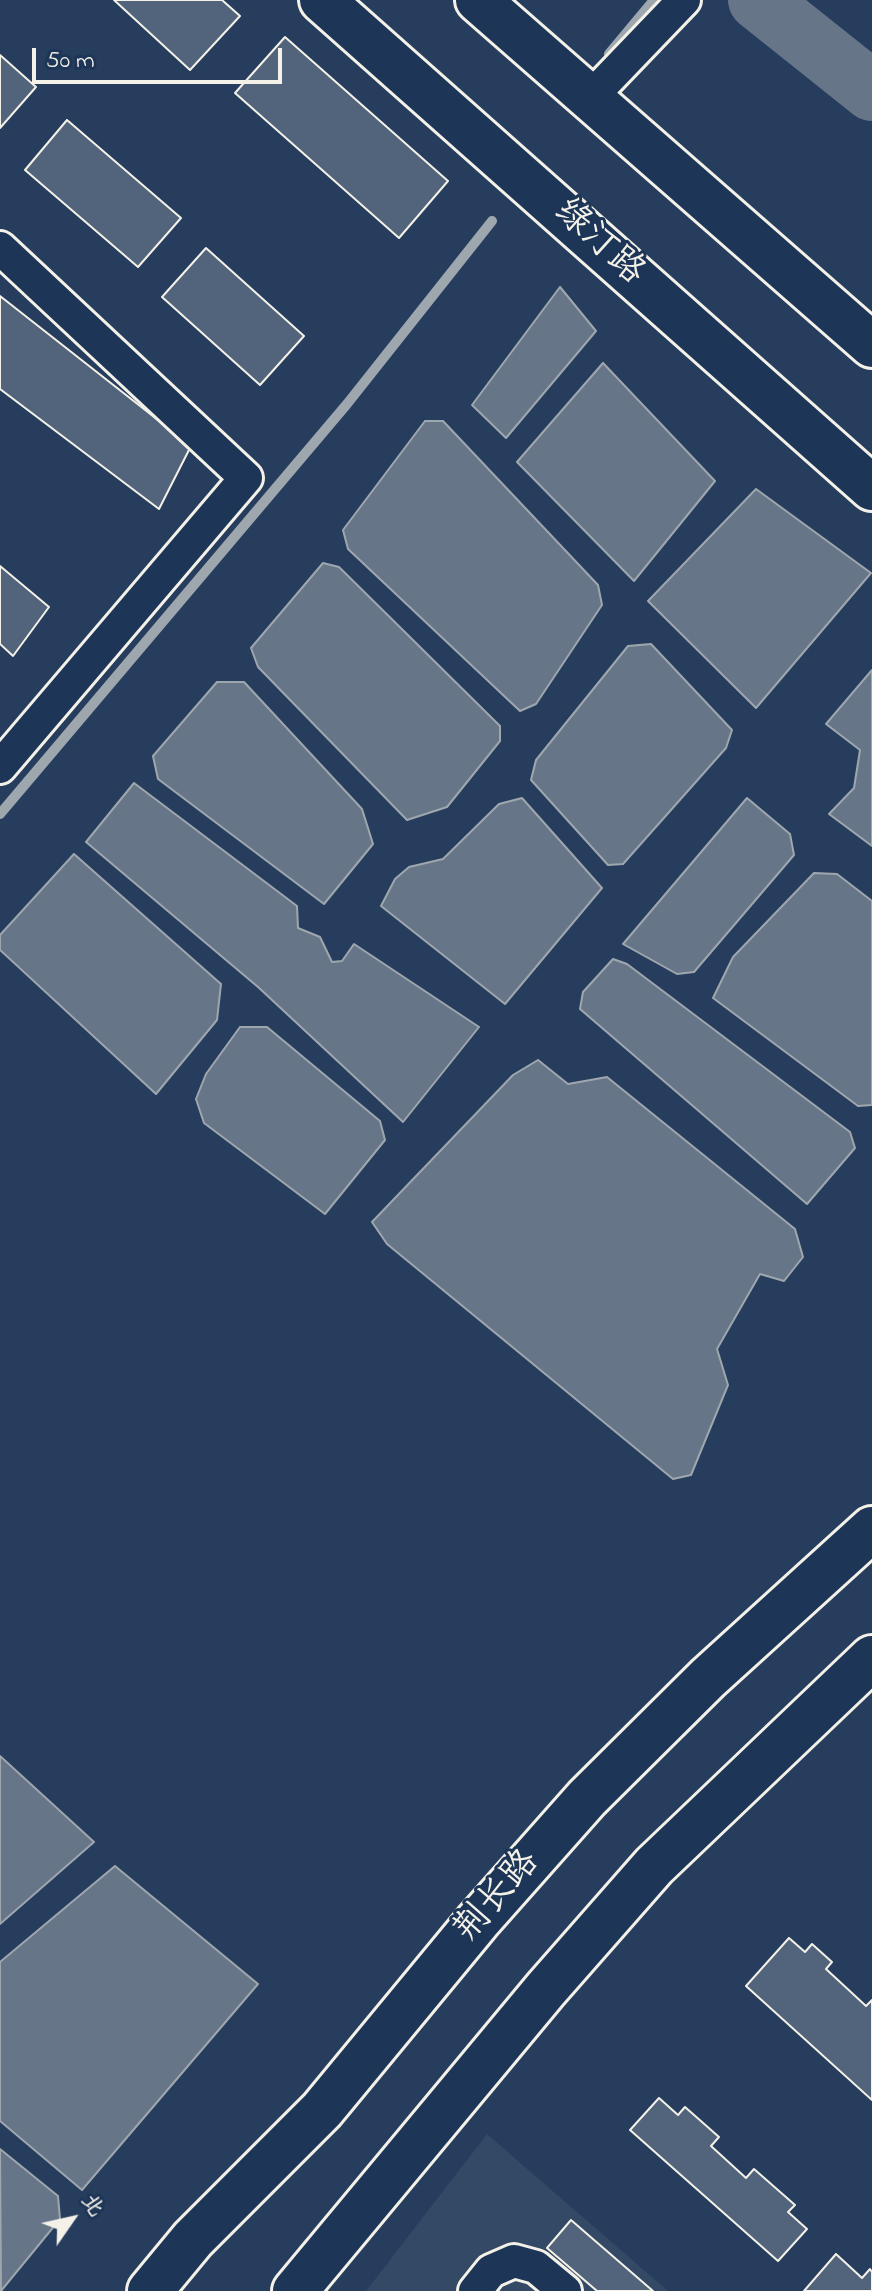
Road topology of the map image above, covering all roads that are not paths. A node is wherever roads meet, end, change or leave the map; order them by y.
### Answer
1 (322, 0) edge
2 (478, 0) edge
3 (684, 0) edge
4 (590, 98) junction
5 (0, 248) edge
6 (872, 345) edge
7 (872, 488) edge
8 (0, 767) edge
9 (872, 1529) edge
10 (872, 1658) edge
11 (150, 2291) edge
12 (295, 2291) edge
13 (475, 2291) edge
14 (565, 2291) edge

1 - 7 main road, 绿汀路
2 - 4 main road
3 - 4 street
4 - 6 main road
5 - 8 street
9 - 11 main road, 荆长路
10 - 12 main road
13 - 14 street

